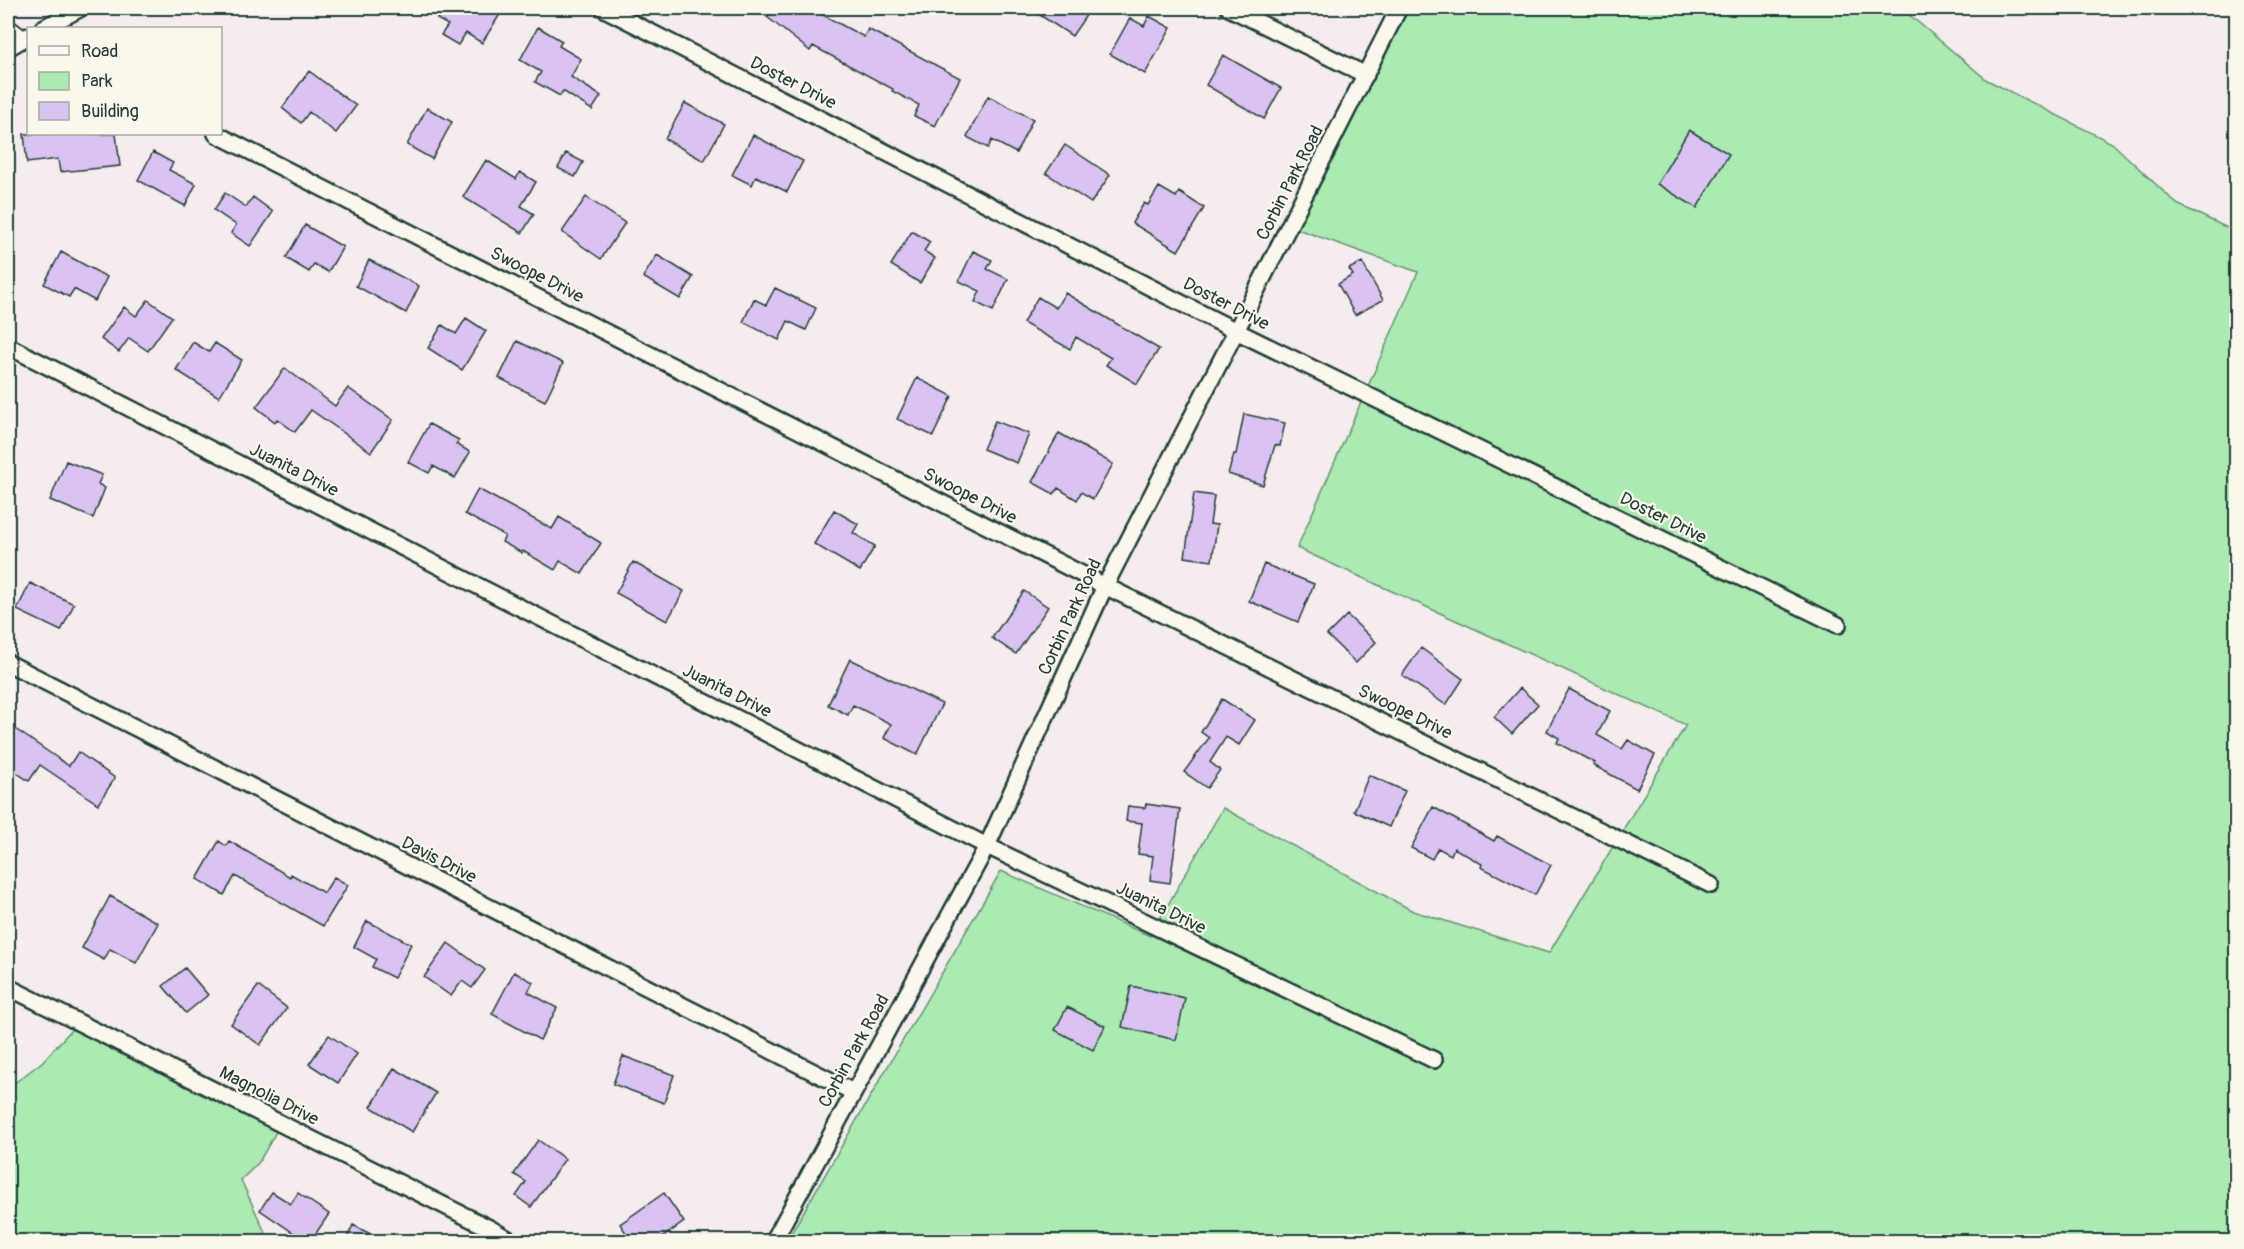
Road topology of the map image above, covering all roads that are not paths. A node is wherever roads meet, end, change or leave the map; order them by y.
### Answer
1 (81, 8) edge
2 (603, 8) edge
3 (1229, 8) edge
4 (1399, 8) edge
5 (8, 23) edge
6 (45, 27) edge
7 (27, 36) edge
8 (27, 38) edge
9 (8, 48) edge
10 (1366, 75) junction
11 (218, 135) edge
12 (1236, 331) junction
13 (8, 346) edge
14 (1105, 586) junction
15 (1838, 625) dead end
16 (8, 663) edge
17 (987, 846) junction
18 (1711, 885) dead end
19 (8, 987) edge
20 (1434, 1060) dead end
21 (853, 1092) junction
22 (513, 1242) edge
23 (773, 1242) edge

1 - 6 street
2 - 12 street, Doster Drive
3 - 10 street
4 - 10 street, Corbin Park Road
5 - 7 lane
8 - 9 street
10 - 12 street, Corbin Park Road
11 - 14 street, Swoope Drive
12 - 14 street, Corbin Park Road
12 - 15 street, Doster Drive
13 - 17 street, Juanita Drive
14 - 17 street, Corbin Park Road
14 - 18 street, Swoope Drive
16 - 21 street, Davis Drive
17 - 20 street, Juanita Drive
17 - 21 street, Corbin Park Road
19 - 22 street, Magnolia Drive
21 - 23 street, Corbin Park Road

